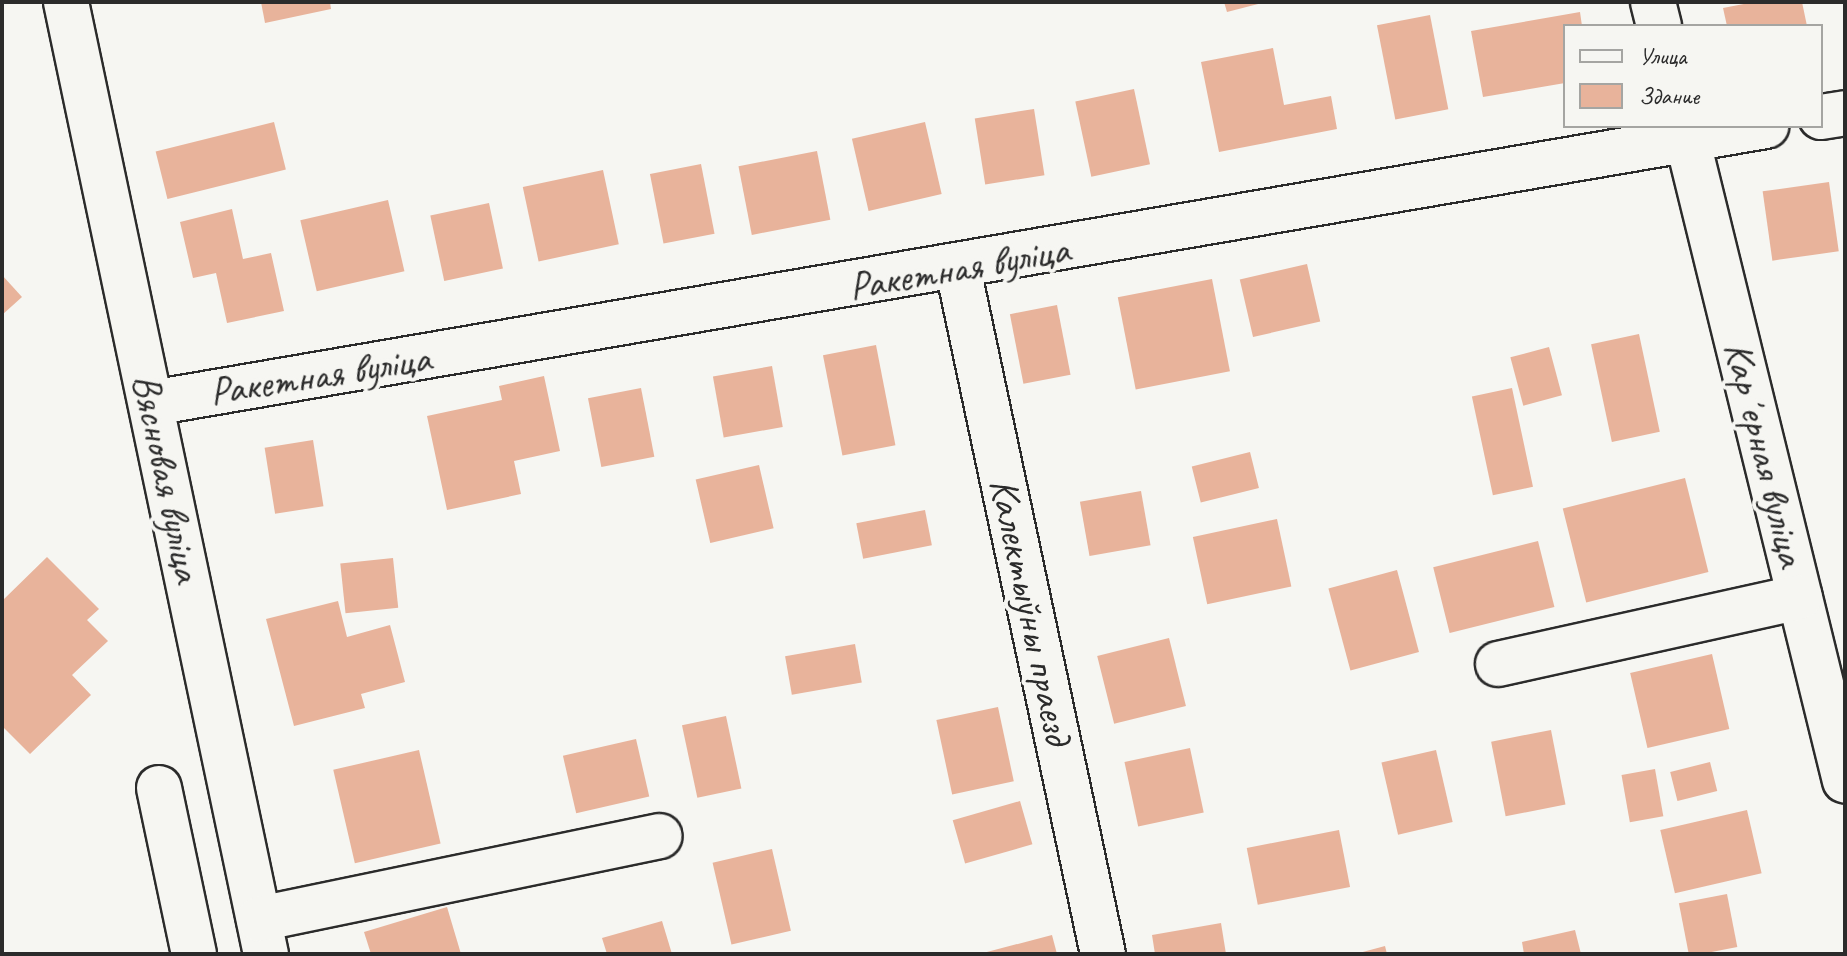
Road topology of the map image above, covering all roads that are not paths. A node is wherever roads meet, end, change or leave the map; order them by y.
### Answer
1 (66, 2) edge
2 (1653, 2) edge
3 (1658, 24) edge
4 (1845, 113) edge
5 (1823, 117) edge
6 (1739, 128) edge
7 (1686, 132) edge
8 (958, 269) junction
9 (152, 403) junction
10 (1800, 597) junction
11 (1828, 638) edge
12 (1498, 664) dead end
13 (1845, 781) edge
14 (159, 788) dead end
15 (659, 836) dead end
16 (262, 936) edge
17 (194, 954) edge
18 (1103, 954) edge

1 - 9 street, Вясновая вуліца
2 - 3 street
4 - 5 street
6 - 7 street, Ракетная вуліца
7 - 8 street, Ракетная вуліца
7 - 10 street, Карʼерная вуліца
8 - 9 street, Ракетная вуліца
8 - 18 street, Калектыўны праезд
9 - 16 street, Вясновая вуліца
10 - 11 street, Карʼерная вуліца
10 - 12 street
11 - 13 street, Карʼерная вуліца
14 - 17 street
15 - 16 street

